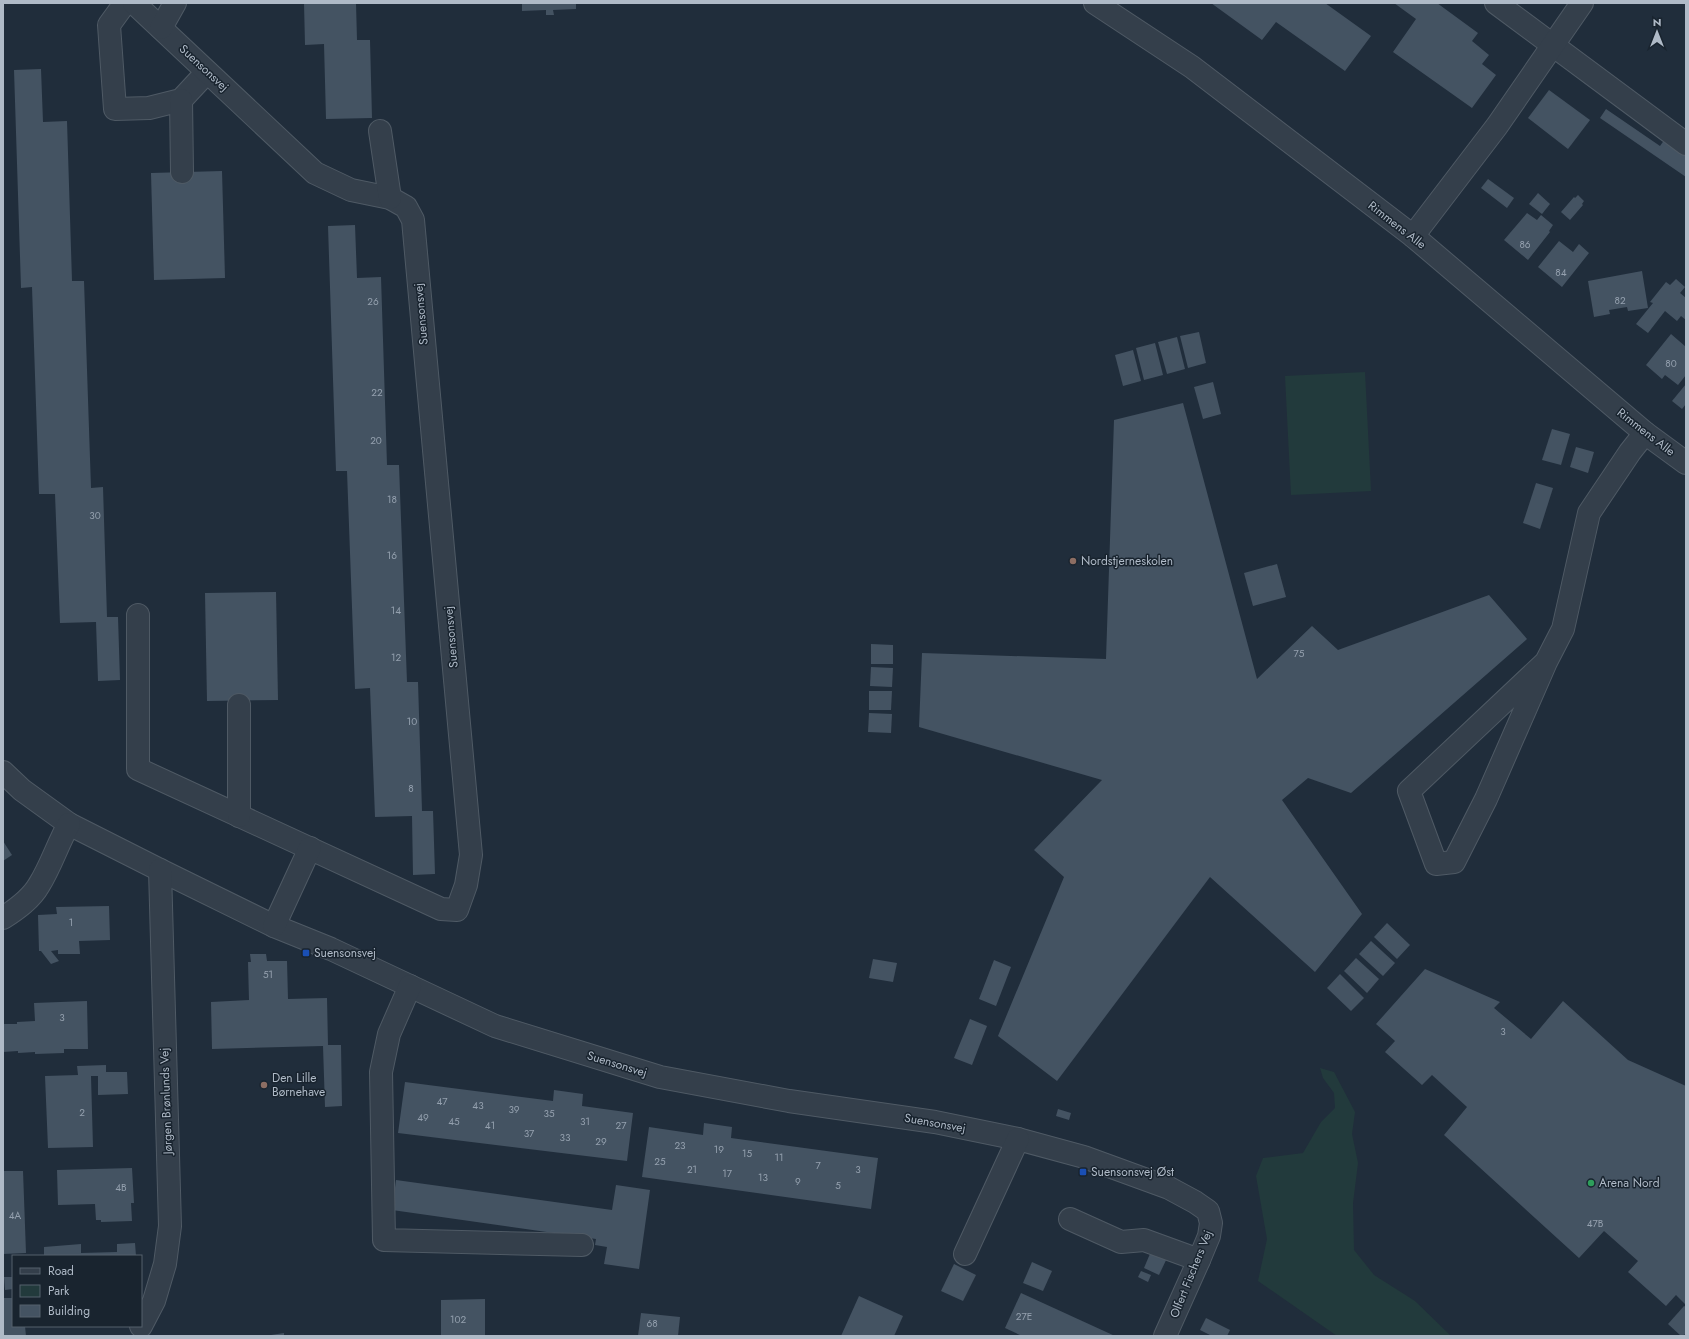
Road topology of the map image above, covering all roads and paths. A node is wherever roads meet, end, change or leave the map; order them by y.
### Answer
1 (125, 3) edge
2 (134, 3) edge
3 (175, 3) edge
4 (1095, 3) edge
5 (1496, 3) edge
6 (1582, 3) edge
7 (161, 28) junction
8 (1552, 45) junction
9 (207, 72) junction
10 (180, 100) junction
11 (380, 131) dead end
12 (1686, 144) edge
13 (182, 172) dead end
14 (390, 198) junction
15 (1413, 236) junction
16 (1645, 433) junction
17 (1686, 463) edge
18 (138, 615) dead end
19 (1546, 662) junction
20 (240, 705) dead end
21 (3, 772) edge
22 (240, 816) junction
23 (70, 824) junction
24 (310, 848) junction
25 (160, 870) junction
26 (3, 918) edge
27 (274, 926) junction
28 (410, 986) junction
29 (1018, 1139) junction
30 (1208, 1211) joint
31 (1070, 1219) dead end
32 (582, 1245) dead end
33 (965, 1254) dead end
34 (1200, 1260) junction
35 (142, 1324) edge
36 (140, 1327) edge
37 (134, 1336) edge
38 (1165, 1336) edge

1 - 10 street
2 - 7 street, Suensonsvej
3 - 7 street
4 - 15 street, Rimmens Alle
5 - 8 street
6 - 8 street
7 - 9 street, Suensonsvej
8 - 12 street
8 - 15 street
9 - 10 street
9 - 14 street, Suensonsvej
10 - 13 street
11 - 14 street
14 - 24 street, Suensonsvej
15 - 16 street, Rimmens Alle
16 - 17 street, Rimmens Alle
16 - 19 street
18 - 22 street, Suensonsvej
19 - 19 street
20 - 22 street
21 - 23 street, Suensonsvej
22 - 24 street, Suensonsvej
23 - 25 street, Suensonsvej
23 - 26 street
24 - 27 street
25 - 27 street, Suensonsvej
25 - 35 street, Jørgen Brønlunds Vej
27 - 28 street, Suensonsvej
28 - 29 street, Suensonsvej
28 - 32 street
29 - 30 street, Suensonsvej
29 - 33 street
30 - 34 street, Olfert Fischers Vej
31 - 34 street
34 - 38 street, Olfert Fischers Vej
36 - 37 street, Jørgen Brønlunds Vej

